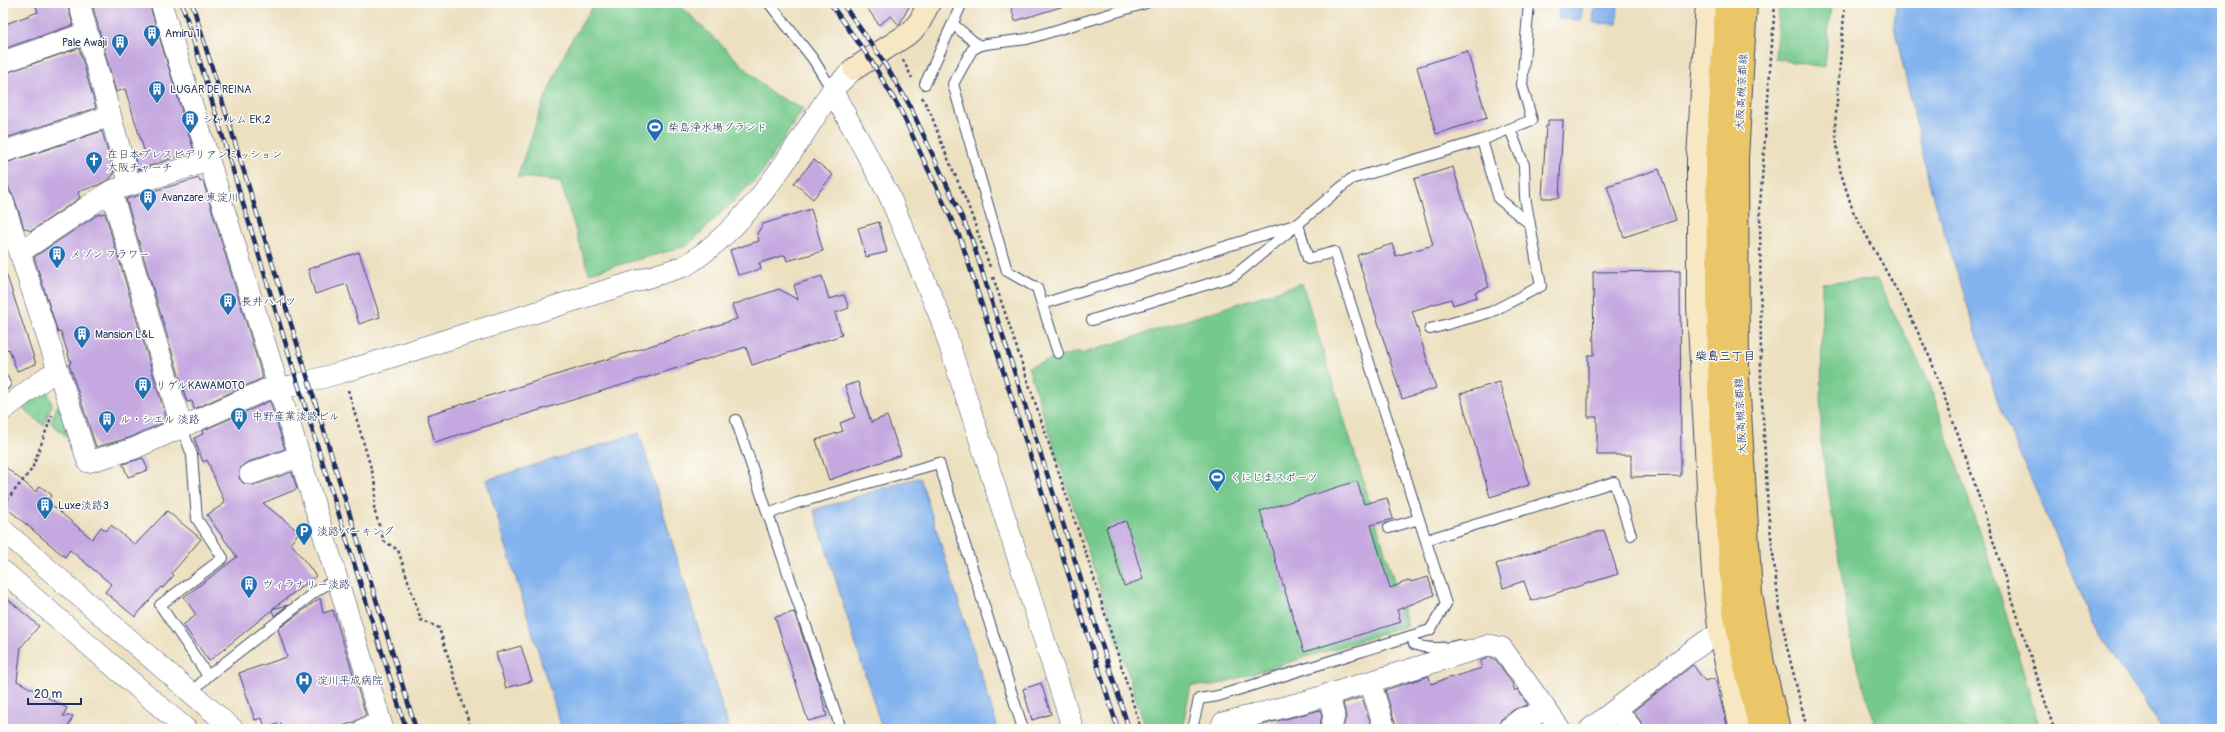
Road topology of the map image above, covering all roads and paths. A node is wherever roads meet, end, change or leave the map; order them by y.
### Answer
1 (78, 3) edge
2 (161, 3) edge
3 (769, 3) edge
4 (928, 3) edge
5 (962, 3) edge
6 (1146, 3) edge
7 (1529, 3) edge
8 (1707, 3) edge
9 (1726, 3) edge
10 (1746, 3) edge
11 (1775, 3) edge
12 (1845, 3) edge
13 (954, 25) junction
14 (87, 33) junction
15 (894, 43) junction
16 (979, 46) junction
17 (3, 62) edge
18 (854, 69) joint
19 (913, 80) dead end
20 (926, 84) dead end
21 (832, 90) junction
22 (920, 94) dead end
23 (110, 116) junction
24 (1510, 129) junction
25 (1482, 140) junction
26 (3, 152) edge
27 (210, 161) junction
28 (121, 188) junction
29 (3, 201) edge
30 (1298, 224) junction
31 (1530, 224) junction
32 (19, 252) junction
33 (1042, 304) junction
34 (1092, 320) dead end
35 (1430, 329) dead end
36 (1058, 352) dead end
37 (57, 372) junction
38 (3, 380) edge
39 (3, 386) edge
40 (347, 387) dead end
41 (279, 388) junction
42 (3, 410) edge
43 (53, 410) dead end
44 (736, 420) dead end
45 (182, 428) junction
46 (300, 456) junction
47 (250, 474) dead end
48 (3, 505) edge
49 (768, 514) junction
50 (1419, 519) junction
51 (1389, 528) dead end
52 (3, 530) edge
53 (1631, 534) dead end
54 (1426, 540) junction
55 (3, 570) edge
56 (338, 582) junction
57 (1412, 636) junction
58 (1720, 636) junction
59 (1474, 650) junction
60 (208, 676) junction
61 (1370, 682) junction
62 (196, 689) junction
63 (1328, 694) junction
64 (1543, 705) junction
65 (1617, 710) junction
66 (179, 723) edge
67 (376, 727) edge
68 (233, 729) edge
69 (471, 729) edge
70 (841, 729) edge
71 (1023, 729) edge
72 (1073, 729) edge
73 (1141, 729) edge
74 (1192, 729) edge
75 (1220, 729) edge
76 (1331, 729) edge
77 (1385, 729) edge
78 (1508, 729) edge
79 (1560, 729) edge
80 (1590, 729) edge
81 (1632, 729) edge
82 (1741, 729) edge
83 (1760, 729) edge
84 (1779, 729) edge
85 (1806, 729) edge
86 (2054, 729) edge

1 - 14 street
2 - 27 street
3 - 21 lane
4 - 15 street
5 - 13 lane
6 - 16 lane
7 - 24 lane
8 - 58 street
9 - 83 main road, 大阪高槻京都線
10 - 84 main road, 大阪高槻京都線
11 - 85 path
12 - 86 path
13 - 16 lane
13 - 20 lane
14 - 17 street
14 - 23 street
15 - 18 street
15 - 19 path
16 - 33 lane
18 - 21 street
21 - 41 street
21 - 72 street
22 - 73 path
23 - 26 street
23 - 28 street
24 - 25 lane
24 - 31 lane
25 - 30 lane
25 - 31 lane
27 - 28 street
27 - 41 street
28 - 32 street
28 - 45 street
29 - 32 street
30 - 33 lane
30 - 34 lane
30 - 50 lane
31 - 35 lane
32 - 37 street
33 - 36 lane
37 - 42 street
37 - 45 street
38 - 39 lane
40 - 69 path
41 - 45 street
41 - 46 street
43 - 48 path
44 - 49 lane
45 - 60 lane
46 - 47 street
46 - 56 street
49 - 70 lane
49 - 71 lane
50 - 51 lane
50 - 54 lane
52 - 62 street
53 - 54 lane
54 - 57 lane
55 - 66 street
56 - 60 lane
56 - 67 street
57 - 59 lane
57 - 74 lane
58 - 65 street
58 - 82 street
59 - 61 street
59 - 64 street
60 - 62 lane
61 - 63 street
61 - 77 street
62 - 66 street
62 - 68 street
63 - 75 street
63 - 76 street
64 - 78 street
64 - 79 street
65 - 80 street
65 - 81 street

